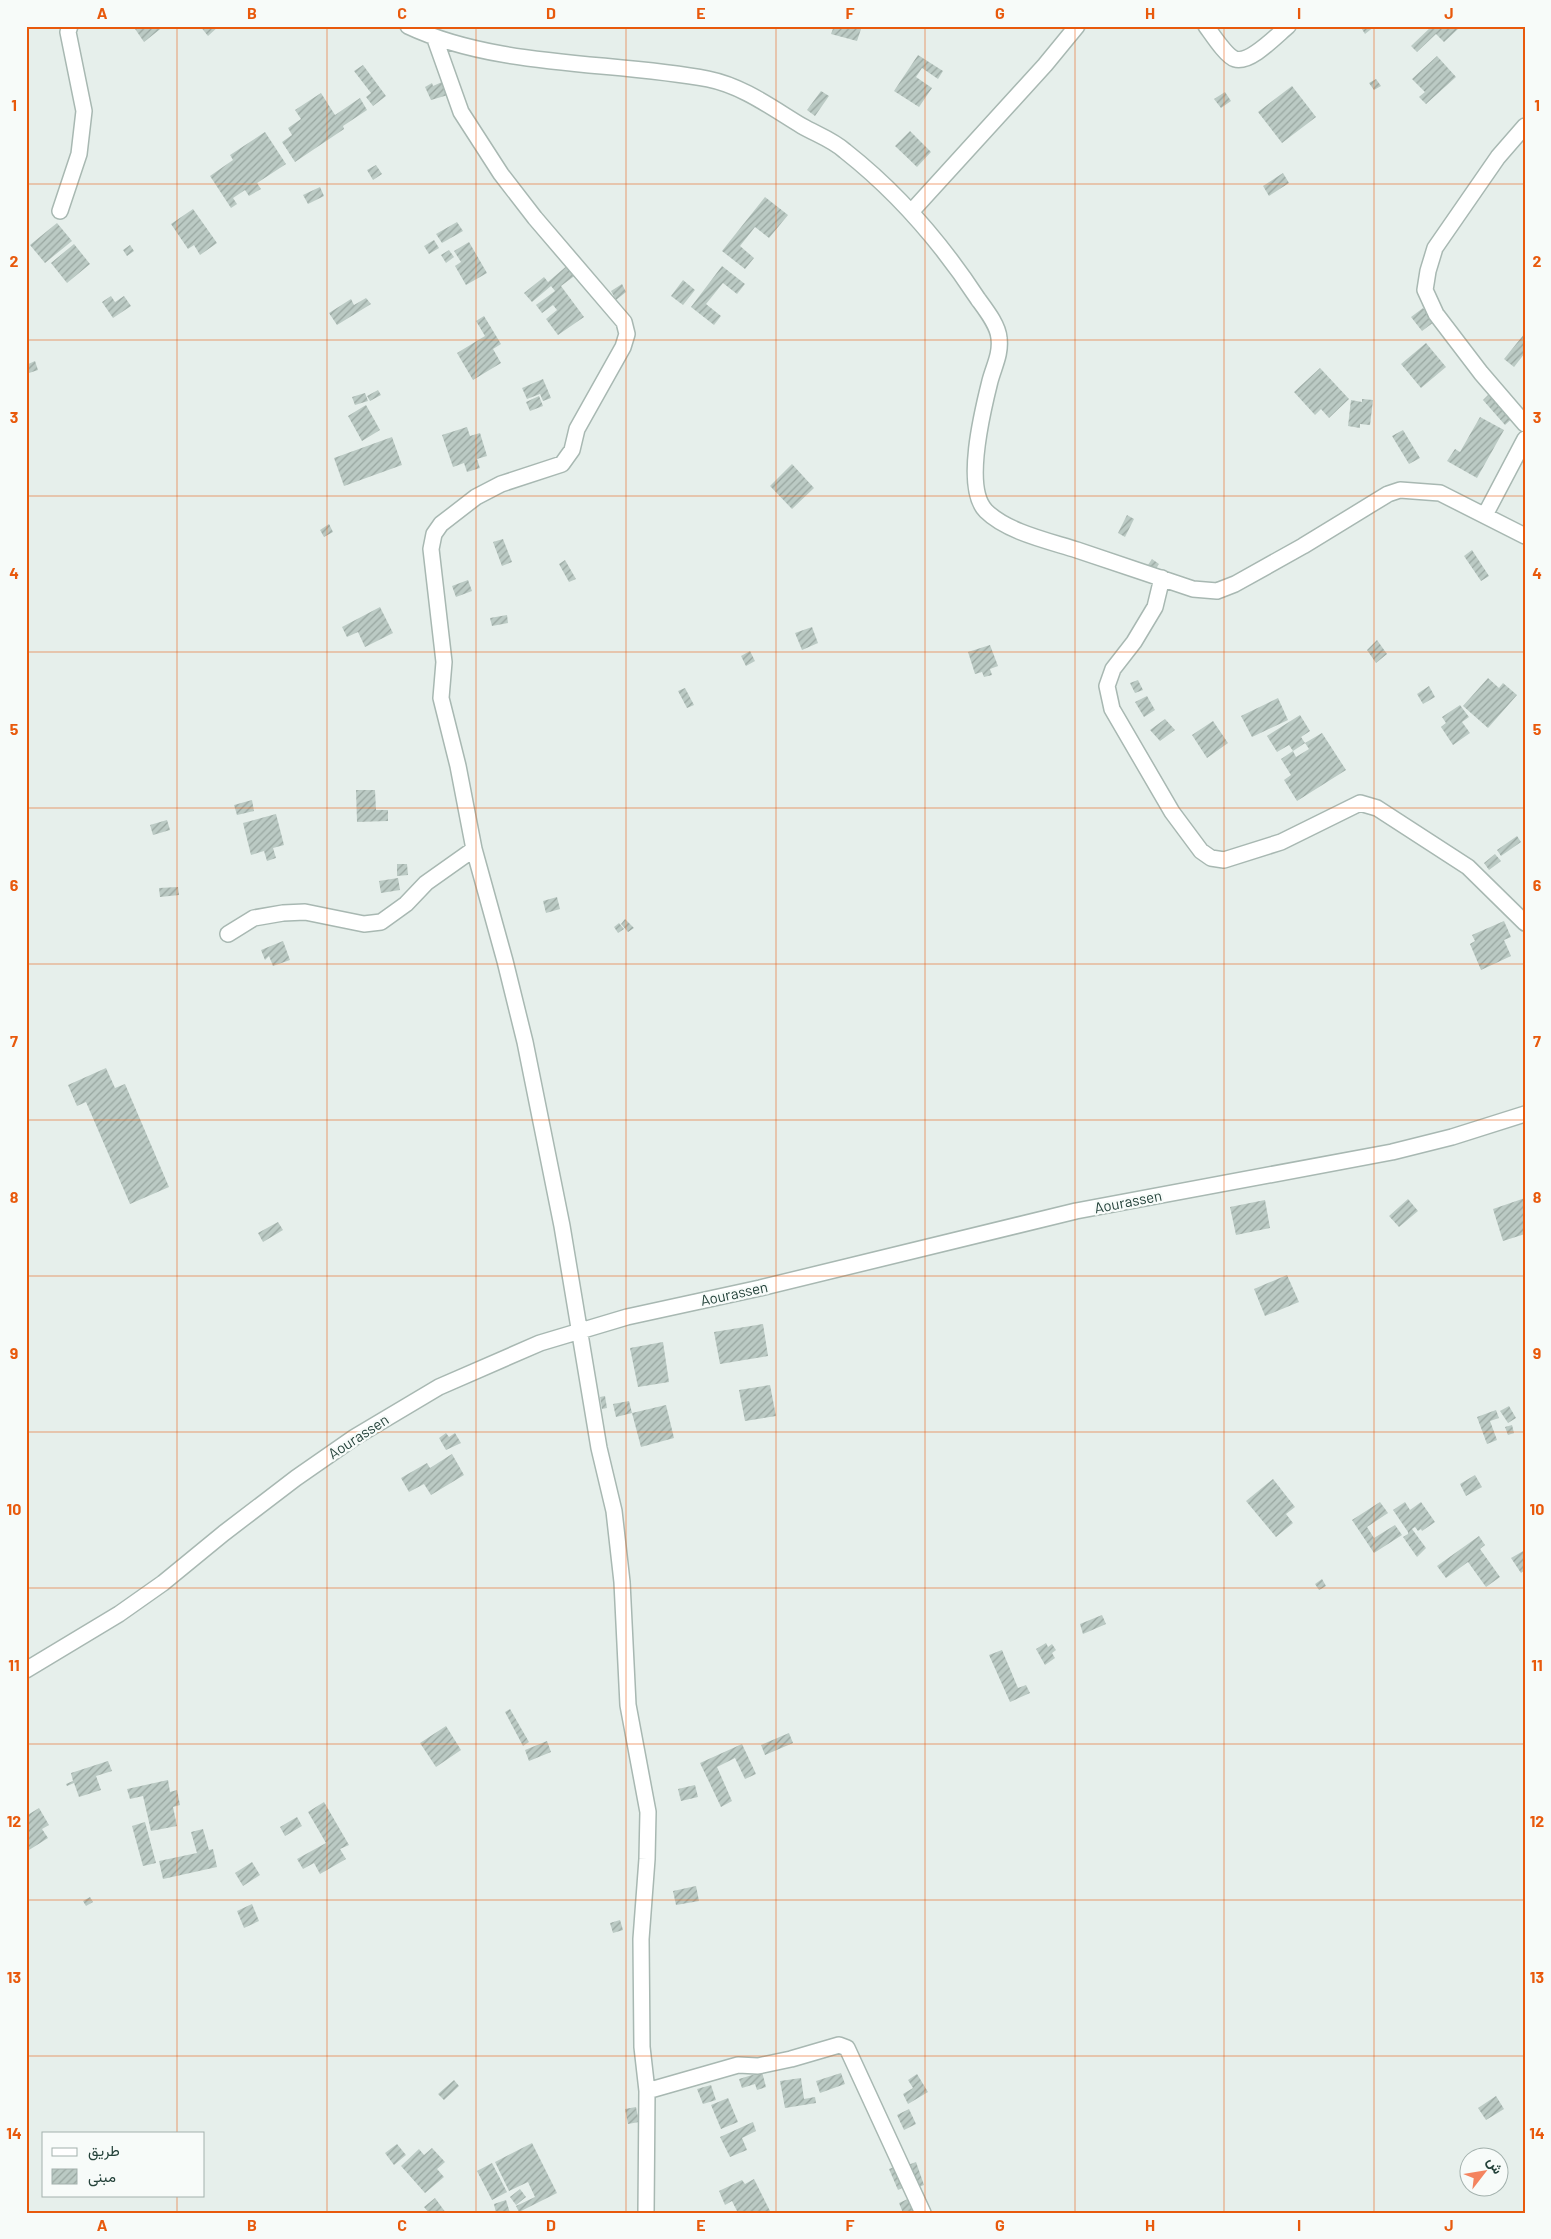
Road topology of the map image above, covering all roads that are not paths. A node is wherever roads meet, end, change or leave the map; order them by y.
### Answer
1 (70, 26) edge
2 (408, 26) edge
3 (1077, 26) edge
4 (1206, 26) edge
5 (1288, 26) edge
6 (435, 39) junction
7 (1525, 126) edge
8 (60, 211) dead end
9 (911, 212) junction
10 (1525, 424) edge
11 (1525, 439) edge
12 (1485, 516) junction
13 (1525, 536) edge
14 (1162, 578) junction
15 (474, 849) junction
16 (1525, 923) edge
17 (228, 934) dead end
18 (1525, 1114) edge
19 (580, 1330) junction
20 (26, 1670) edge
21 (647, 2091) junction
22 (646, 2213) edge
23 (923, 2213) edge

1 - 8 street
2 - 6 street
3 - 9 street
4 - 5 street
6 - 9 street
6 - 15 street
7 - 10 street
9 - 14 street
11 - 12 street
12 - 13 street
12 - 14 street
14 - 16 street
15 - 17 street
15 - 19 street
18 - 19 street, Aourassen
19 - 20 street, Aourassen
19 - 21 street
21 - 22 street
21 - 23 street

